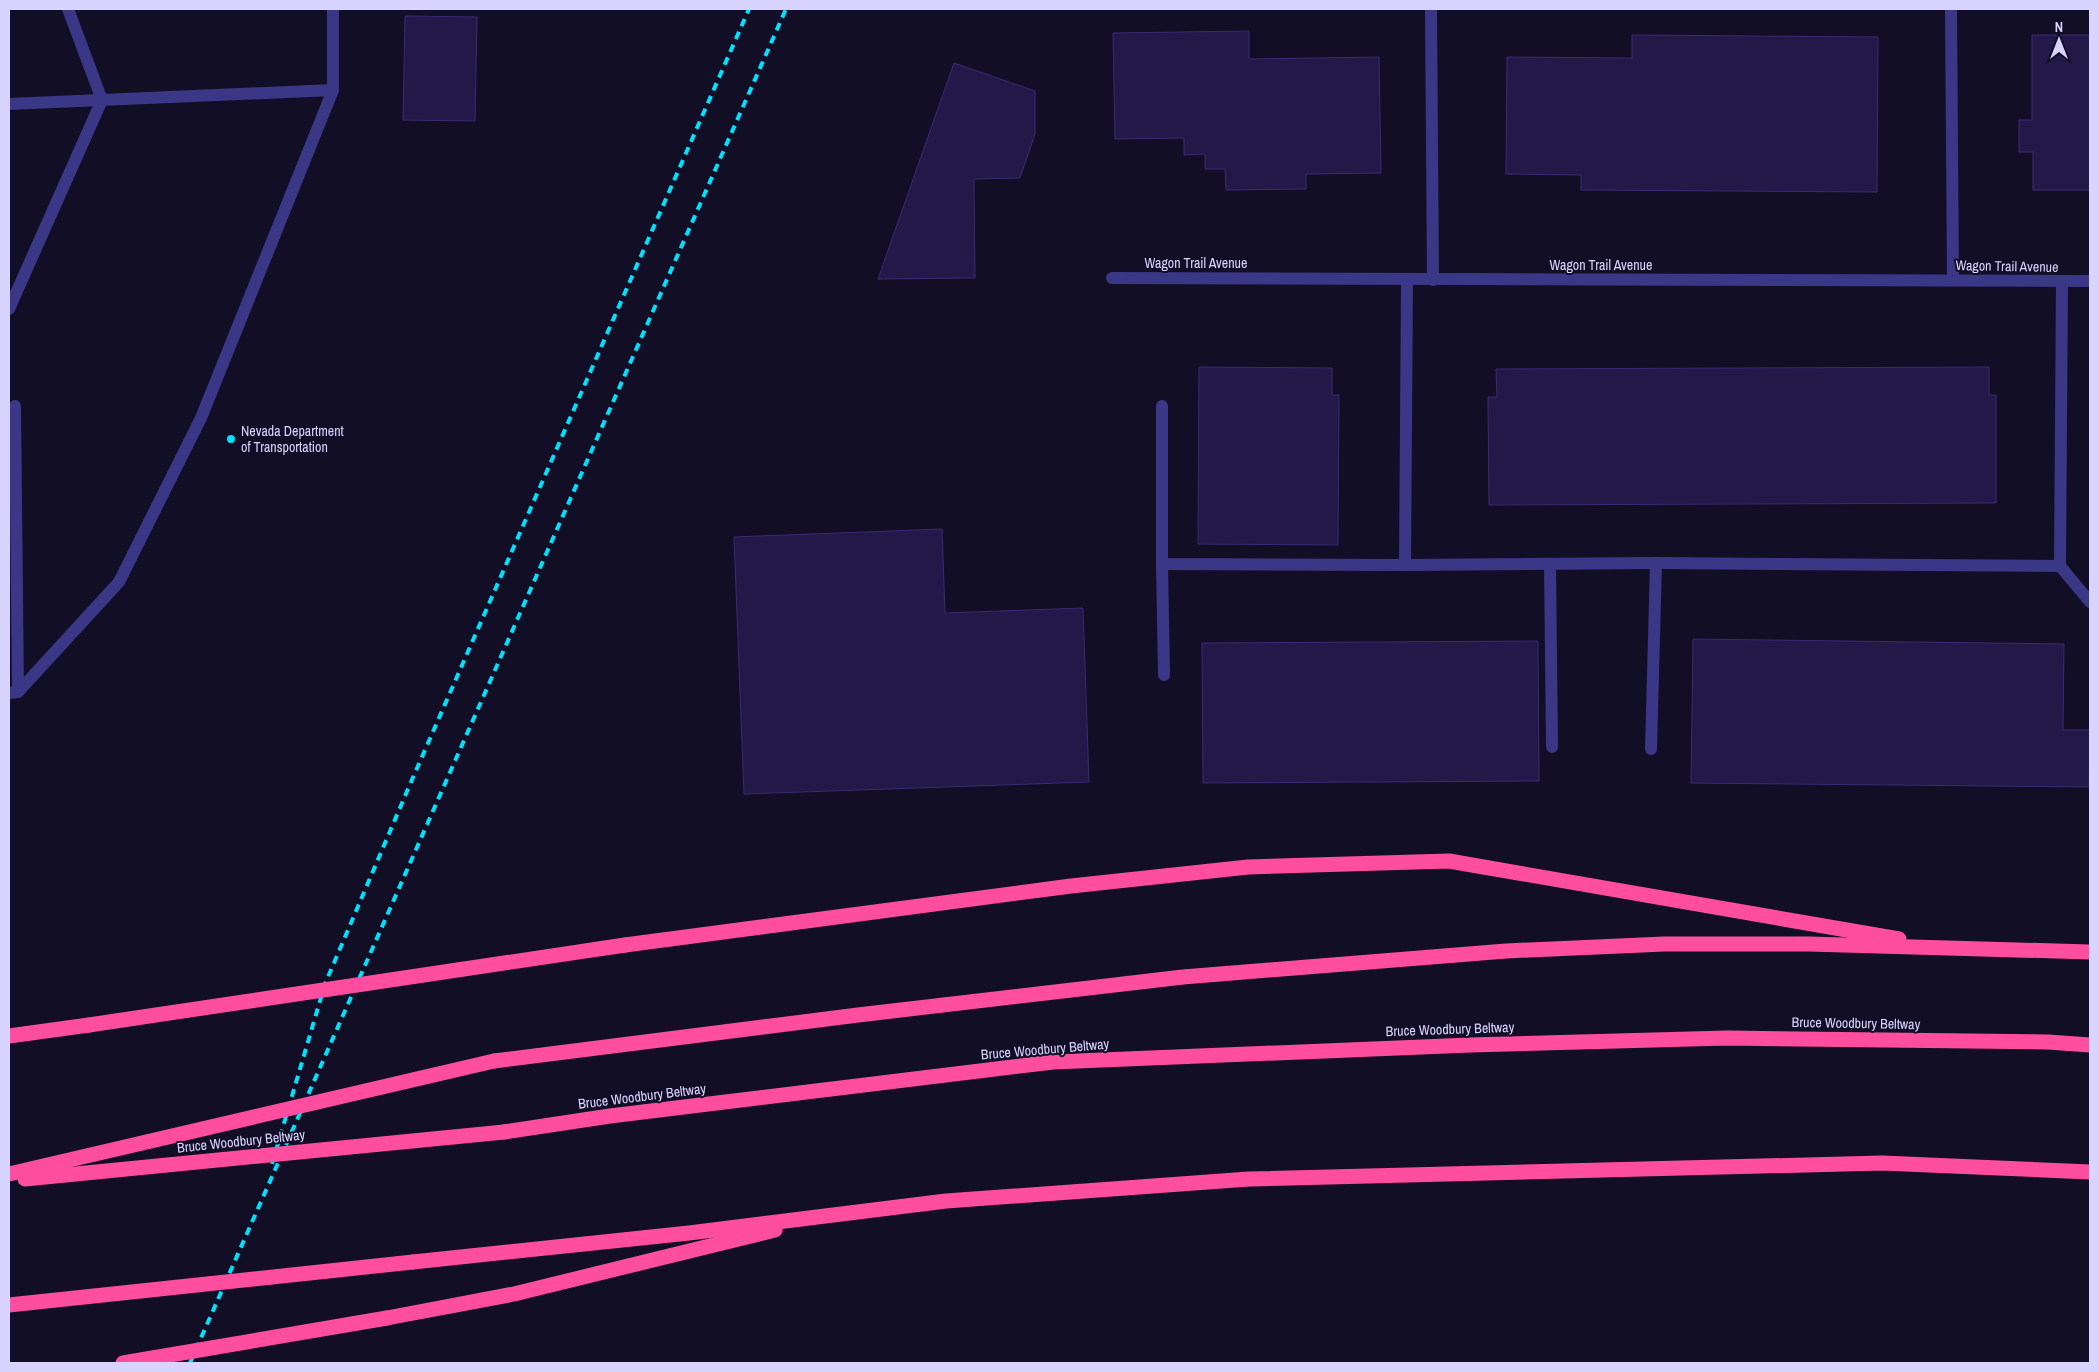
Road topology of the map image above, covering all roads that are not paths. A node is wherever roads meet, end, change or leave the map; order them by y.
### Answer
1 (68, 9) edge
2 (332, 9) edge
3 (1431, 9) edge
4 (1951, 9) edge
5 (333, 90) junction
6 (102, 100) junction
7 (9, 104) edge
8 (1112, 278) dead end
9 (1408, 280) junction
10 (1433, 280) junction
11 (1953, 280) junction
12 (2090, 281) edge
13 (2062, 282) junction
14 (9, 309) edge
15 (11, 403) edge
16 (1162, 406) dead end
17 (1656, 563) junction
18 (1162, 564) junction
19 (1550, 564) junction
20 (1405, 565) junction
21 (2060, 566) junction
22 (2090, 602) edge
23 (1164, 676) dead end
24 (13, 693) edge
25 (1552, 747) dead end
26 (1651, 748) dead end
27 (1951, 948) junction
28 (2090, 952) edge
29 (9, 1036) edge
30 (2090, 1045) edge
31 (2090, 1172) edge
32 (9, 1174) edge
33 (9, 1180) edge
34 (844, 1213) junction
35 (9, 1305) edge
36 (123, 1363) edge

1 - 6 street
2 - 5 street
3 - 10 street
4 - 11 street
5 - 6 street
5 - 24 street
6 - 7 street
6 - 14 street
8 - 9 street, Wagon Trail Avenue
9 - 10 street, Wagon Trail Avenue
9 - 20 street
10 - 11 street, Wagon Trail Avenue
11 - 13 street, Wagon Trail Avenue
12 - 13 street, Wagon Trail Avenue
13 - 21 street
15 - 24 street
16 - 18 street
17 - 19 street
17 - 21 street
17 - 26 street
18 - 20 street
18 - 23 street
19 - 20 street
19 - 25 street
21 - 22 street
27 - 28 highway
27 - 29 highway, bridge
27 - 32 highway, bridge
30 - 33 highway, Bruce Woodbury Beltway, bridge
31 - 34 highway
34 - 35 highway, bridge
34 - 36 highway, bridge

